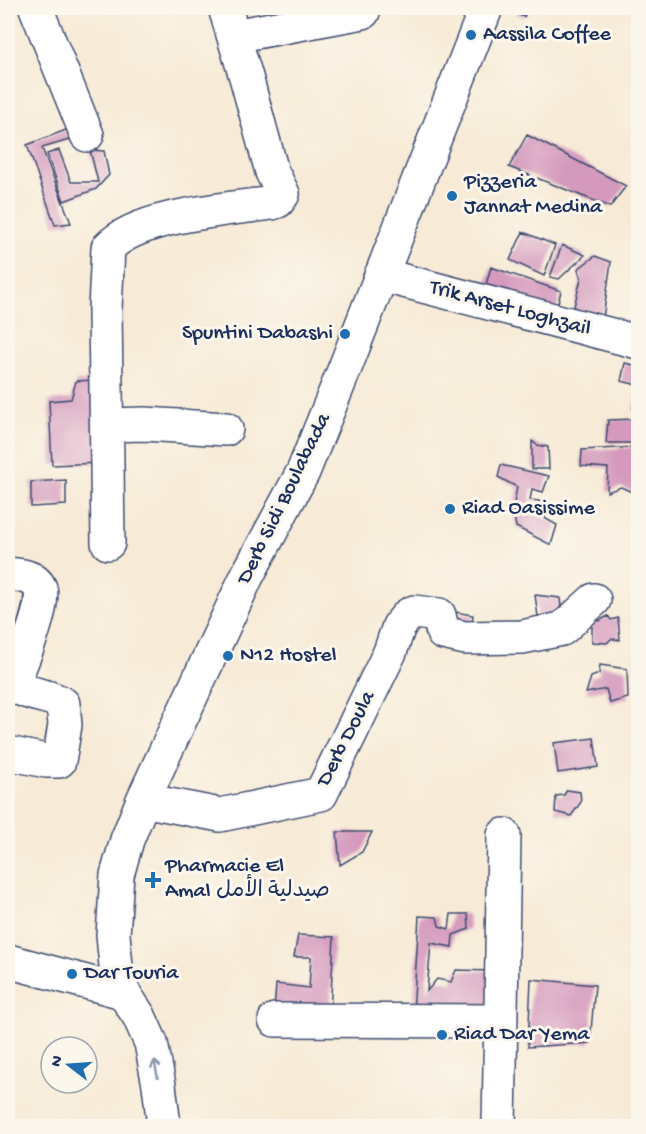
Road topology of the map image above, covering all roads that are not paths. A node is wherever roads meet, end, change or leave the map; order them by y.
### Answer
1 (36, 8) edge
2 (486, 8) edge
3 (363, 12) dead end
4 (230, 22) edge
5 (87, 135) dead end
6 (381, 275) junction
7 (639, 342) edge
8 (107, 425) junction
9 (226, 429) dead end
10 (108, 543) dead end
11 (8, 574) edge
12 (594, 600) dead end
13 (8, 753) edge
14 (143, 800) junction
15 (504, 835) dead end
16 (8, 961) edge
17 (123, 992) junction
18 (275, 1020) dead end
19 (501, 1021) junction
20 (164, 1126) edge
21 (499, 1126) edge

1 - 5 street
2 - 6 street, Derb Sidi Boulabada
3 - 4 street
4 - 8 street
6 - 7 street, Trik Arset Loghzail
6 - 14 street, Derb Sidi Boulabada
8 - 9 street
8 - 10 street
11 - 13 street
12 - 14 street, Derb Doula
14 - 17 street, Derb Sidi Boulabada
15 - 19 street
16 - 17 street
20 -> 17 street, Derb Sidi Boulabada
18 - 19 street
19 - 21 street

